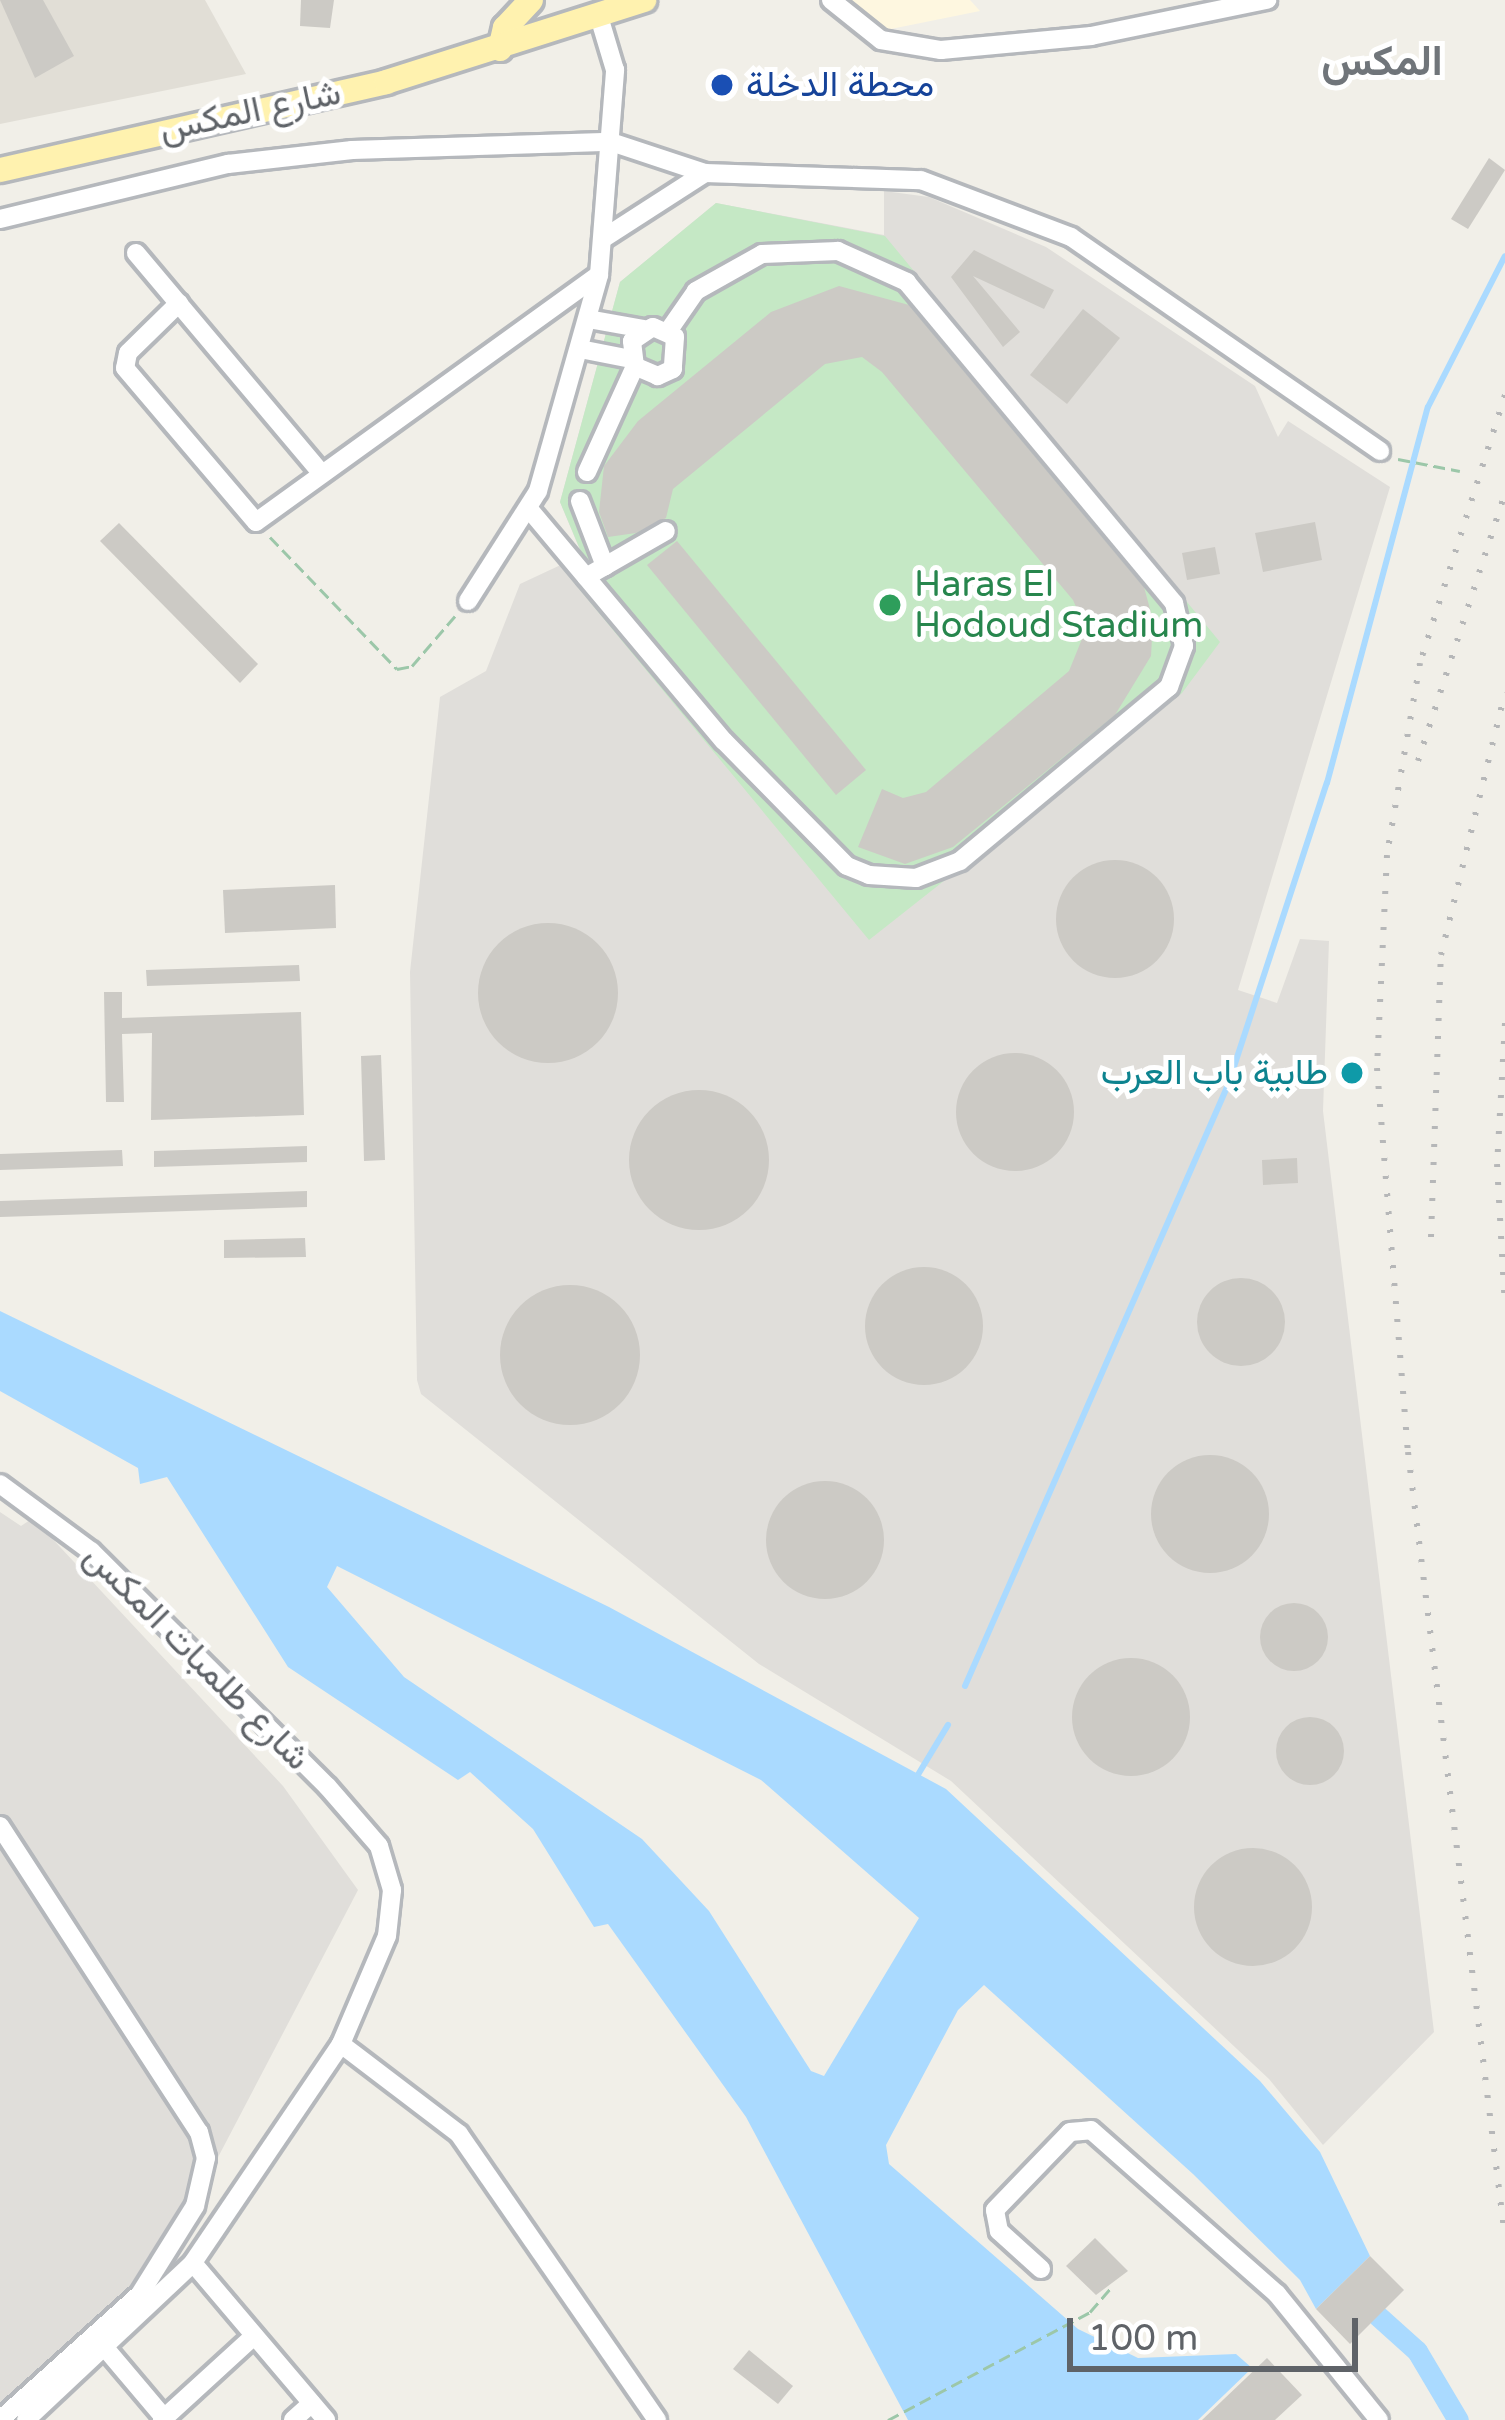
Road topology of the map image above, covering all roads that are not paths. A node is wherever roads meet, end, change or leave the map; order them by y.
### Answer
1 (531, 0) edge
2 (644, 0) edge
3 (831, 0) edge
4 (1267, 0) edge
5 (600, 20) junction
6 (500, 49) junction
7 (611, 142) junction
8 (0, 170) edge
9 (705, 173) junction
10 (0, 218) edge
11 (604, 238) junction
12 (136, 253) dead end
13 (598, 275) junction
14 (179, 303) junction
15 (588, 319) junction
16 (644, 329) junction
17 (669, 331) junction
18 (580, 349) junction
19 (633, 362) junction
20 (1380, 451) dead end
21 (319, 469) junction
22 (587, 472) dead end
23 (580, 501) dead end
24 (529, 509) junction
25 (667, 531) dead end
26 (605, 566) junction
27 (586, 577) junction
28 (468, 601) road end
29 (0, 1484) edge
30 (0, 1826) edge
31 (341, 2044) junction
32 (193, 2263) junction
33 (1041, 2269) dead end
34 (254, 2336) junction
35 (106, 2349) junction
36 (312, 2403) junction
37 (164, 2419) edge
38 (0, 2420) edge
39 (26, 2420) edge
40 (293, 2420) edge
41 (326, 2420) edge
42 (657, 2420) edge
43 (1379, 2420) edge

1 - 6 main road
2 - 5 main road, شارع المكس
3 - 4 street
5 - 6 main road, شارع المكس
5 - 7 street
6 - 8 main road, شارع المكس
7 - 9 street
7 - 10 street
7 - 11 street
9 - 11 street
9 - 20 street
11 - 13 street
12 - 14 street
13 - 15 street
13 - 21 street
14 - 21 street
14 - 21 street
15 - 16 street
15 - 18 street
16 - 17 street
16 - 19 street
17 - 19 street
17 - 27 street
18 - 19 street
18 - 24 street
19 - 22 street
23 - 26 street
24 - 27 street
24 - 28 street
25 - 26 street
26 - 27 street
29 - 31 street, شارع طلمبات المكس
30 - 38 street
31 - 32 street
31 - 42 street
32 - 34 street
32 - 35 street
33 - 43 street
34 - 36 street
34 - 37 street
35 - 37 street
35 - 39 street
36 - 40 street
36 - 41 street

